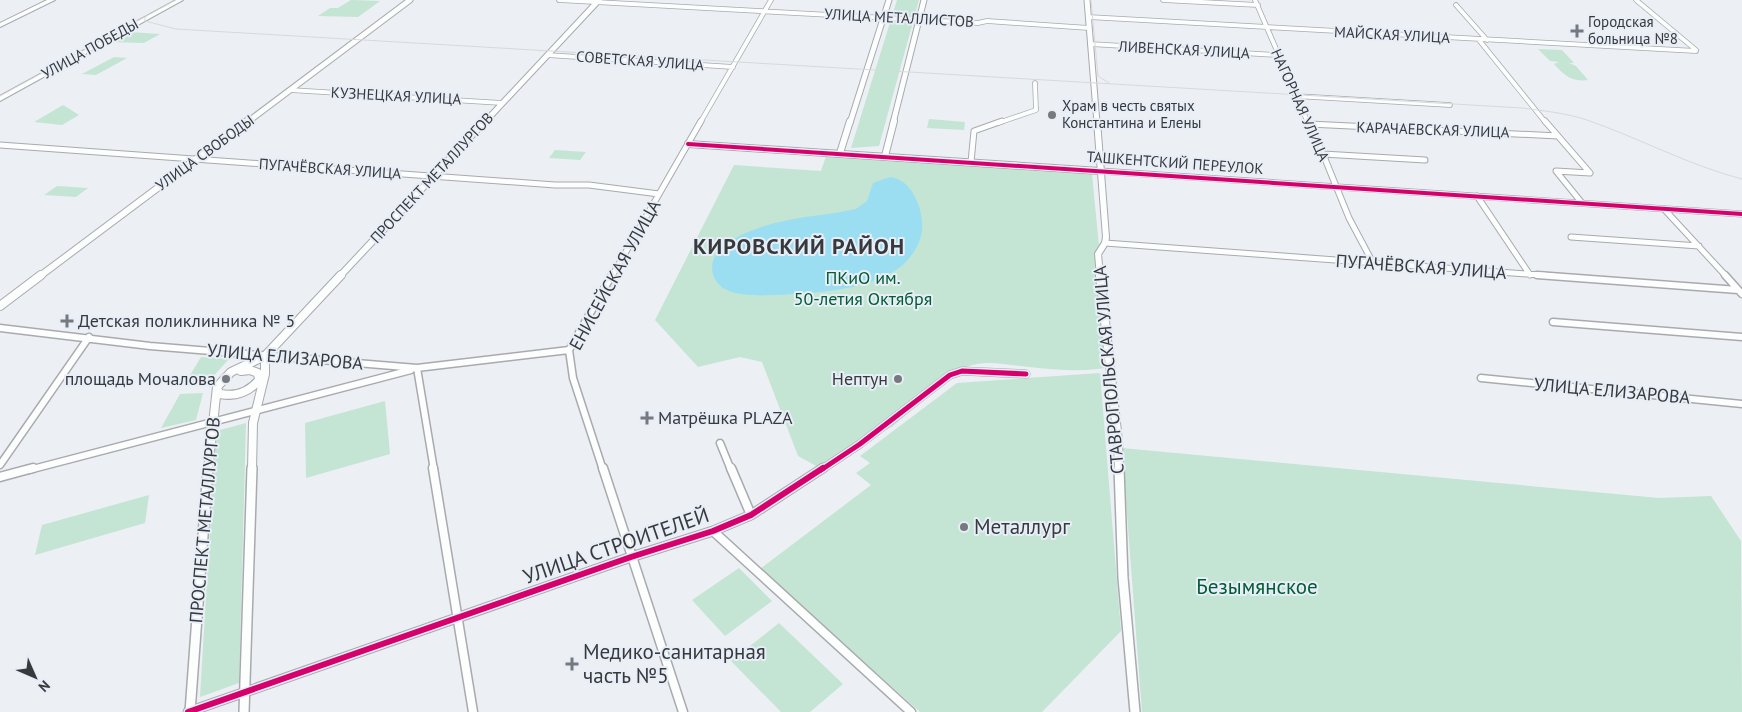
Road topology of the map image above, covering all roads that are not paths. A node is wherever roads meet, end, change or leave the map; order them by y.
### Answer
1 (52, 0) edge
2 (171, 0) edge
3 (180, 0) edge
4 (410, 0) edge
5 (559, 0) edge
6 (771, 0) edge
7 (889, 0) edge
8 (924, 0) edge
9 (1086, 0) edge
10 (1163, 0) edge
11 (1256, 0) edge
12 (1636, 0) edge
13 (598, 1) edge
14 (1258, 5) junction
15 (1456, 5) dead end
16 (765, 11) junction
17 (884, 17) junction
18 (1088, 17) junction
19 (919, 19) junction
20 (0, 25) edge
21 (1089, 28) junction
22 (1267, 28) junction
23 (1479, 40) junction
24 (1487, 40) junction
25 (1090, 44) junction
26 (547, 55) junction
27 (1278, 55) junction
28 (733, 67) junction
29 (1035, 83) dead end
30 (290, 90) junction
31 (1295, 96) junction
32 (0, 97) edge
33 (502, 103) junction
34 (1450, 105) dead end
35 (1309, 124) junction
36 (1558, 136) junction
37 (688, 144) junction
38 (0, 145) edge
39 (840, 153) junction
40 (1322, 154) junction
41 (885, 156) junction
42 (196, 159) junction
43 (1425, 160) dead end
44 (971, 162) junction
45 (1100, 172) junction
46 (433, 177) junction
47 (1335, 186) junction
48 (659, 194) junction
49 (1477, 196) junction
50 (1582, 203) junction
51 (1662, 209) junction
52 (1742, 214) edge
53 (1571, 237) dead end
54 (1105, 243) junction
55 (1699, 246) junction
56 (1373, 263) junction
57 (1530, 275) junction
58 (1740, 292) edge
59 (0, 306) edge
60 (1553, 322) dead end
61 (0, 328) edge
62 (89, 337) junction
63 (1742, 337) edge
64 (569, 350) junction
65 (265, 356) junction
66 (417, 368) junction
67 (1026, 374) dead end
68 (225, 377) junction
69 (1481, 378) dead end
70 (260, 381) junction
71 (217, 388) junction
72 (1742, 404) edge
73 (255, 412) junction
74 (212, 422) junction
75 (720, 443) dead end
76 (0, 465) edge
77 (0, 477) edge
78 (751, 515) junction
79 (713, 531) junction
80 (631, 557) junction
81 (458, 618) junction
82 (244, 694) junction
83 (189, 712) edge
84 (244, 712) edge
85 (473, 712) edge
86 (683, 712) edge
87 (911, 712) edge
88 (1135, 712) edge

1 - 20 main road
2 - 32 main road, УЛИЦА ПОБЕДЫ
3 - 32 main road, УЛИЦА ПОБЕДЫ
4 - 30 street, УЛИЦА СВОБОДЫ
5 - 13 street, УЛИЦА МЕТАЛЛИСТОВ
6 - 16 street, ЕНИСЕЙСКАЯ УЛИЦА
7 - 17 street
8 - 19 street
9 - 18 street, СТАВРОПОЛЬСКАЯ УЛИЦА
10 - 14 street
11 - 14 street, НАГОРНАЯ УЛИЦА
12 - 24 street, МАЙСКАЯ УЛИЦА
13 - 16 street, УЛИЦА МЕТАЛЛИСТОВ
13 - 26 street, ПРОСПЕКТ МЕТАЛЛУРГОВ
14 - 22 street, НАГОРНАЯ УЛИЦА
15 - 24 street
16 - 17 street, УЛИЦА МЕТАЛЛИСТОВ
16 - 28 street, ЕНИСЕЙСКАЯ УЛИЦА
17 - 19 street, УЛИЦА МЕТАЛЛИСТОВ
17 - 39 street
18 - 21 street, СТАВРОПОЛЬСКАЯ УЛИЦА
18 - 22 street, МАЙСКАЯ УЛИЦА
19 - 21 street, УЛИЦА МЕТАЛЛИСТОВ
19 - 41 street
21 - 25 street, СТАВРОПОЛЬСКАЯ УЛИЦА
22 - 23 street, МАЙСКАЯ УЛИЦА
22 - 27 street, НАГОРНАЯ УЛИЦА
23 - 24 street, МАЙСКАЯ УЛИЦА
23 - 36 street
25 - 27 street, ЛИВЕНСКАЯ УЛИЦА
25 - 45 street, СТАВРОПОЛЬСКАЯ УЛИЦА
26 - 28 street, СОВЕТСКАЯ УЛИЦА
26 - 33 street, ПРОСПЕКТ МЕТАЛЛУРГОВ
27 - 31 street, НАГОРНАЯ УЛИЦА
28 - 37 street, ЕНИСЕЙСКАЯ УЛИЦА
29 - 44 street
30 - 33 street, КУЗНЕЦКАЯ УЛИЦА
30 - 42 street, УЛИЦА СВОБОДЫ
31 - 34 street
31 - 35 street, НАГОРНАЯ УЛИЦА
33 - 46 street, ПРОСПЕКТ МЕТАЛЛУРГОВ
35 - 36 street, КАРАЧАЕВСКАЯ УЛИЦА
35 - 40 street, НАГОРНАЯ УЛИЦА
36 - 50 street
37 - 39 street, ТАШКЕНТСКИЙ ПЕРЕУЛОК
37 - 48 street, ЕНИСЕЙСКАЯ УЛИЦА
38 - 42 street, ПУГАЧЁВСКАЯ УЛИЦА
39 - 41 street, ТАШКЕНТСКИЙ ПЕРЕУЛОК
40 - 43 street
40 - 47 street, НАГОРНАЯ УЛИЦА
41 - 44 street, ТАШКЕНТСКИЙ ПЕРЕУЛОК
42 - 46 street, ПУГАЧЁВСКАЯ УЛИЦА
42 - 59 street, УЛИЦА СВОБОДЫ
44 - 45 street, ТАШКЕНТСКИЙ ПЕРЕУЛОК
45 - 47 street, ТАШКЕНТСКИЙ ПЕРЕУЛОК
45 - 54 street, СТАВРОПОЛЬСКАЯ УЛИЦА
46 - 48 street, ПУГАЧЁВСКАЯ УЛИЦА
46 - 65 street, ПРОСПЕКТ МЕТАЛЛУРГОВ
47 - 49 street, ТАШКЕНТСКИЙ ПЕРЕУЛОК
47 - 56 street, НАГОРНАЯ УЛИЦА
48 - 64 street, ЕНИСЕЙСКАЯ УЛИЦА
49 - 50 street, ТАШКЕНТСКИЙ ПЕРЕУЛОК
49 - 57 street
50 - 51 street, ТАШКЕНТСКИЙ ПЕРЕУЛОК
51 - 52 street, ТАШКЕНТСКИЙ ПЕРЕУЛОК
51 - 55 street
53 - 55 street
54 - 56 street, ПУГАЧЁВСКАЯ УЛИЦА
54 - 88 street, СТАВРОПОЛЬСКАЯ УЛИЦА
55 - 58 street
56 - 57 street, ПУГАЧЁВСКАЯ УЛИЦА
57 - 58 street, ПУГАЧЁВСКАЯ УЛИЦА
60 - 63 street
61 - 62 street, УЛИЦА ЕЛИЗАРОВА
62 - 65 street, УЛИЦА ЕЛИЗАРОВА
62 - 76 street
64 - 66 street, УЛИЦА ЕЛИЗАРОВА
64 - 80 street, ЕНИСЕЙСКАЯ УЛИЦА
65 - 66 street, УЛИЦА ЕЛИЗАРОВА
65 - 68 street, ПРОСПЕКТ МЕТАЛЛУРГОВ
65 - 70 street
66 - 73 street
66 - 81 street
67 - 78 street, УЛИЦА СТРОИТЕЛЕЙ
68 - 70 street
68 - 71 street, ПРОСПЕКТ МЕТАЛЛУРГОВ
69 - 72 street, УЛИЦА ЕЛИЗАРОВА
70 - 71 street
70 - 73 street
71 - 74 street, ПРОСПЕКТ МЕТАЛЛУРГОВ
73 - 74 street
73 - 82 street
74 - 77 street
74 - 83 street, ПРОСПЕКТ МЕТАЛЛУРГОВ
75 - 78 street
78 - 79 street, УЛИЦА СТРОИТЕЛЕЙ
79 - 80 street, УЛИЦА СТРОИТЕЛЕЙ
79 - 87 street
80 - 81 street, УЛИЦА СТРОИТЕЛЕЙ
80 - 86 street, ЕНИСЕЙСКАЯ УЛИЦА
81 - 82 street, УЛИЦА СТРОИТЕЛЕЙ
81 - 85 street
82 - 83 street, УЛИЦА СТРОИТЕЛЕЙ
82 - 84 street

